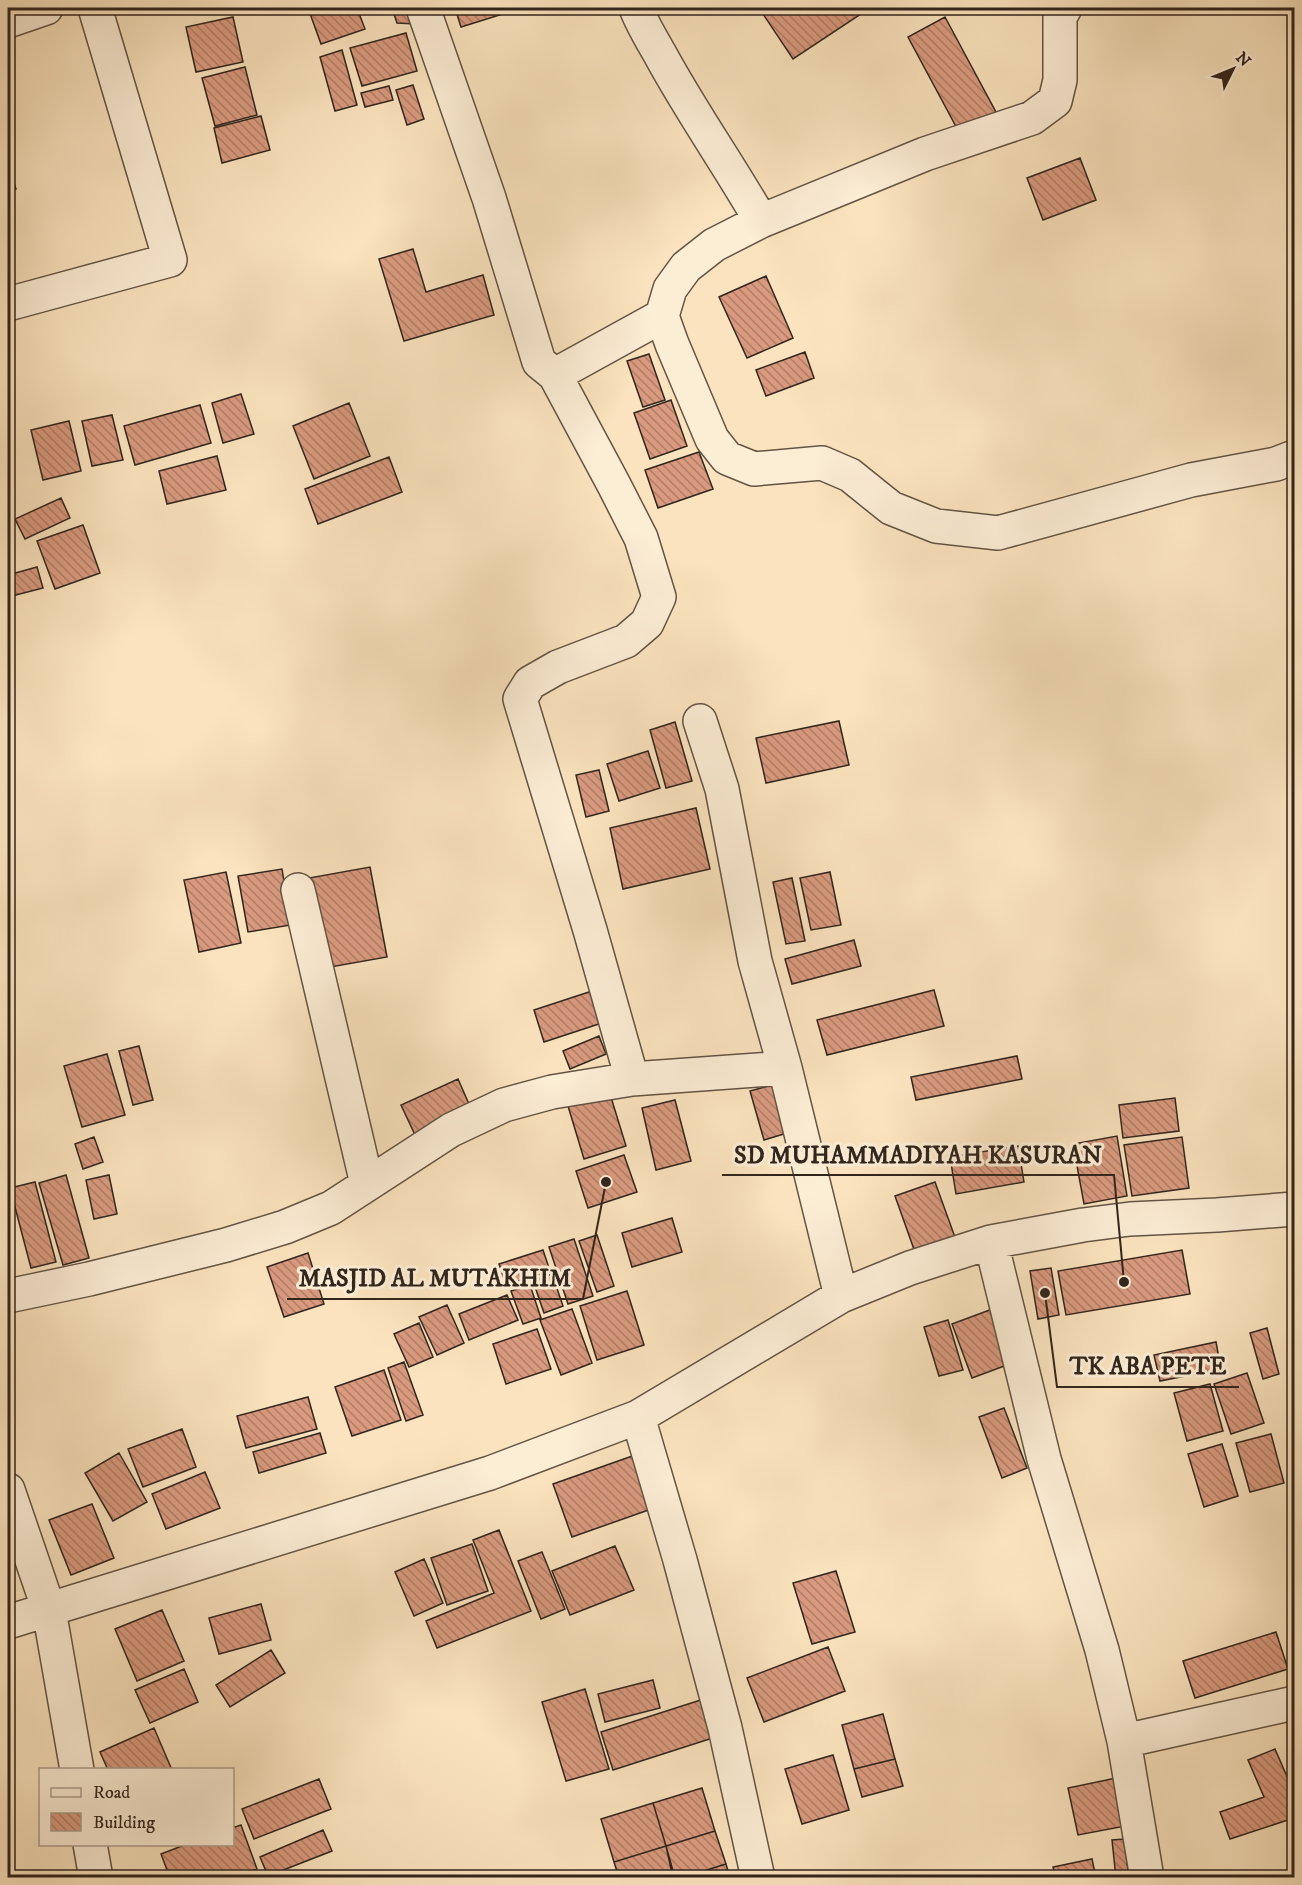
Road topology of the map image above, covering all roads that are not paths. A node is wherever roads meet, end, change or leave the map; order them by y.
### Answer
1 (46, 8) edge
2 (95, 8) edge
3 (423, 8) edge
4 (636, 8) edge
5 (1065, 8) edge
6 (8, 21) edge
7 (761, 221) junction
8 (8, 303) edge
9 (662, 316) junction
10 (555, 375) junction
11 (1294, 457) edge
12 (700, 721) dead end
13 (298, 890) dead end
14 (785, 1068) junction
15 (632, 1079) junction
16 (367, 1184) junction
17 (1294, 1209) edge
18 (991, 1242) junction
19 (8, 1296) edge
20 (841, 1296) junction
21 (638, 1417) junction
22 (8, 1490) edge
23 (49, 1610) junction
24 (8, 1622) edge
25 (1294, 1703) edge
26 (1124, 1741) junction
27 (77, 1768) edge
28 (90, 1846) edge
29 (96, 1878) edge
30 (758, 1878) edge
31 (1147, 1878) edge

1 - 6 street
2 - 8 street
3 - 10 street
4 - 7 street
5 - 7 street
7 - 9 street
9 - 10 street
9 - 11 street
10 - 15 street
12 - 14 street
13 - 16 street
14 - 15 street
14 - 20 street
15 - 16 street
16 - 19 street
17 - 18 street
18 - 20 street
18 - 26 street
20 - 21 street
21 - 23 street
21 - 30 street
22 - 23 street
23 - 24 street
23 - 27 street
25 - 26 street
26 - 31 street
28 - 29 street

